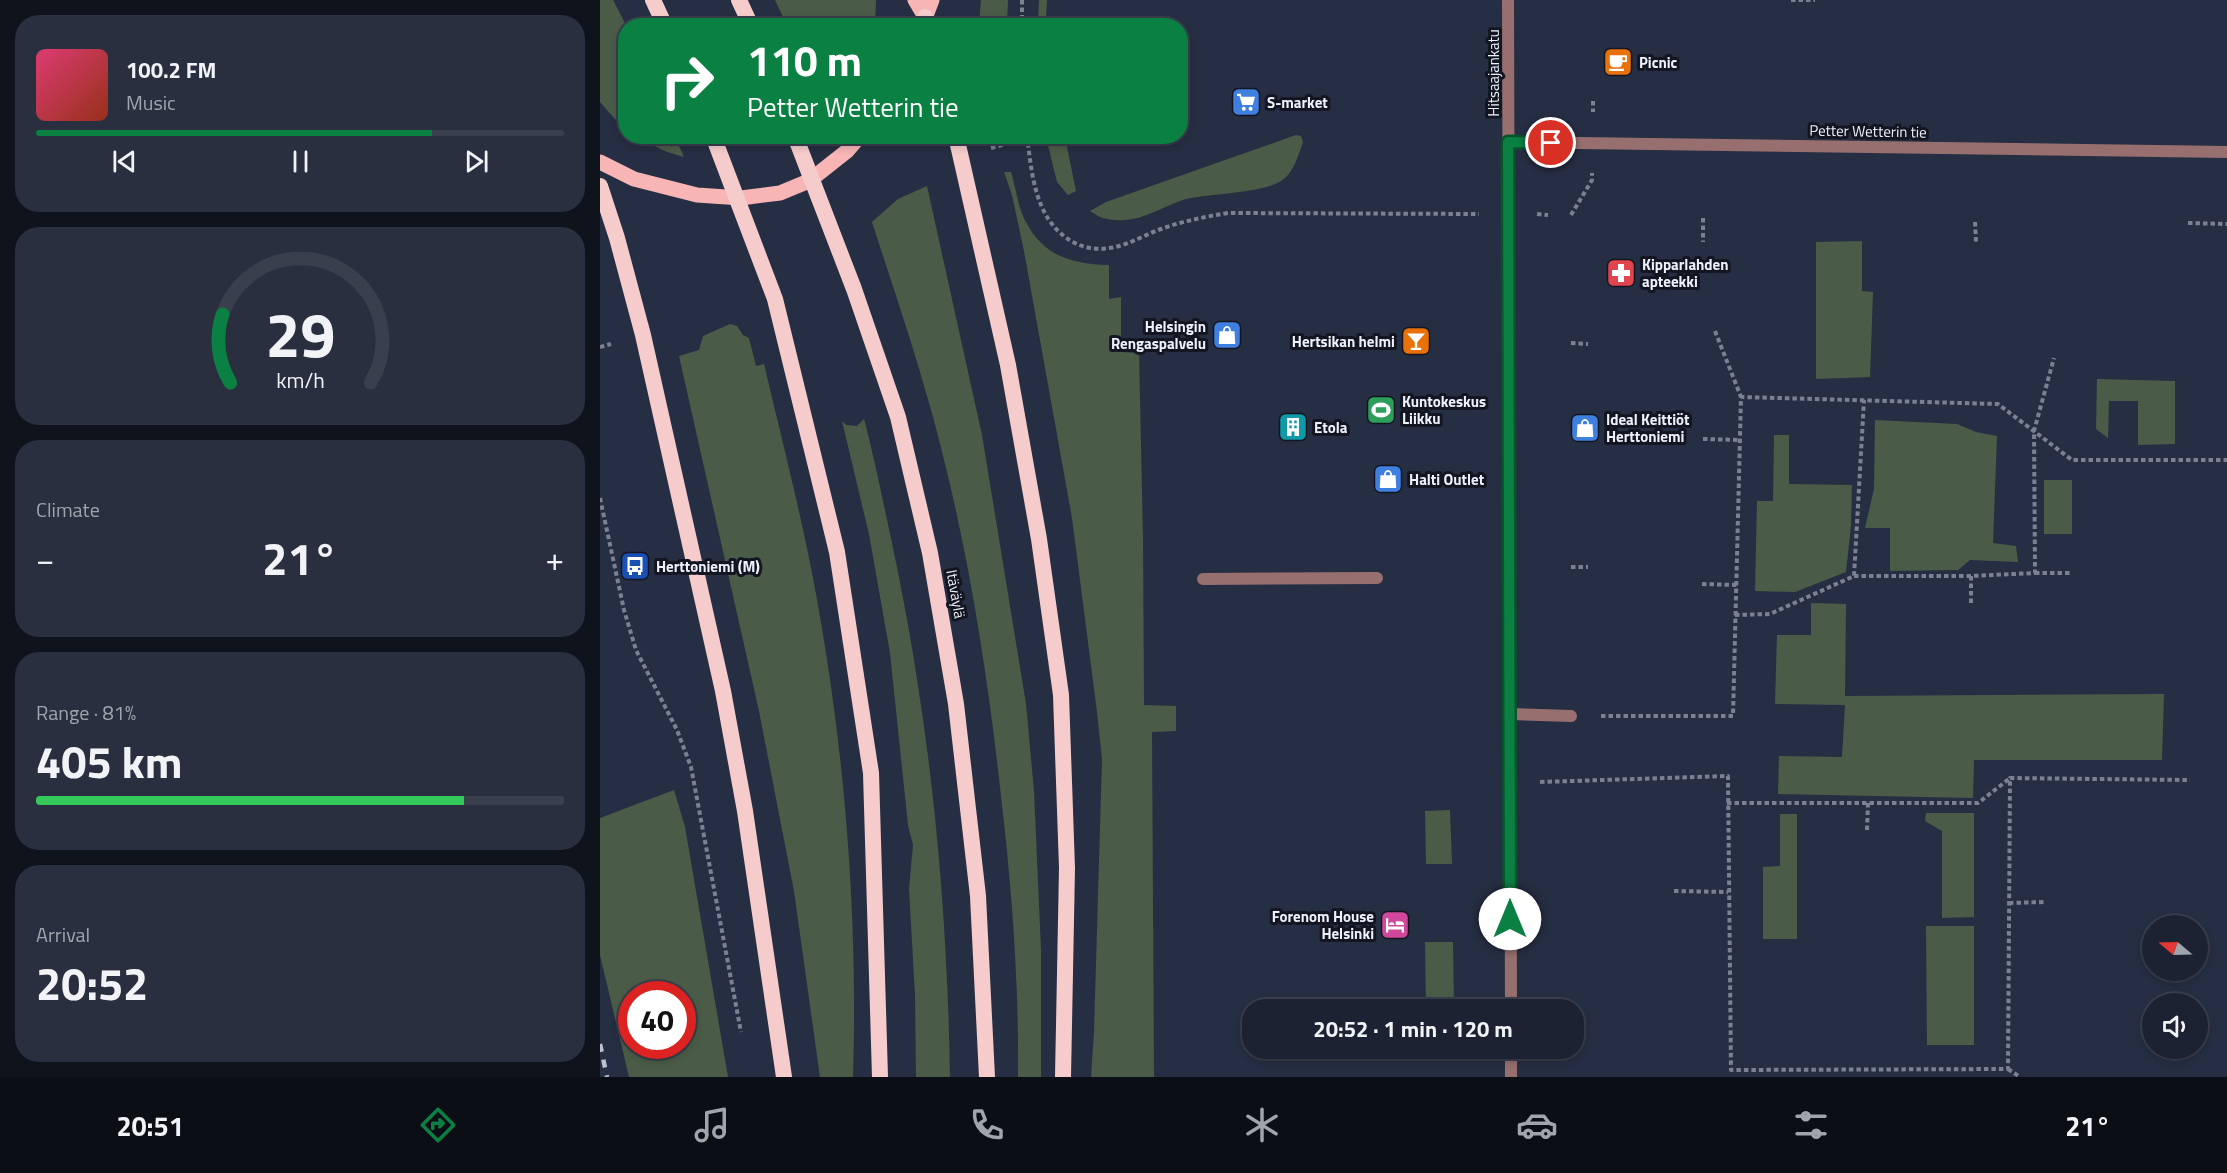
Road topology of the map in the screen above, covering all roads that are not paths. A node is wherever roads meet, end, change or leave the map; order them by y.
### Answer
1 (652, 0) edge
2 (739, 0) edge
3 (915, 0) edge
4 (932, 0) edge
5 (1508, 0) edge
6 (661, 18) edge
7 (747, 18) edge
8 (923, 18) edge
9 (927, 18) edge
10 (1508, 142) junction
11 (716, 144) edge
12 (798, 144) edge
13 (853, 144) edge
14 (958, 144) edge
15 (2227, 152) edge
16 (600, 162) edge
17 (600, 186) edge
18 (1377, 578) dead end
19 (1203, 579) dead end
20 (1510, 714) junction
21 (1571, 716) road end
22 (1510, 999) edge
23 (1511, 1059) edge
24 (784, 1077) edge
25 (880, 1077) edge
26 (987, 1077) edge
27 (1063, 1077) edge
28 (1511, 1077) edge

1 - 6 highway
2 - 7 highway
3 - 8 main road
4 - 9 main road
5 - 10 street, Hitsaajankatu
10 - 15 street, Petter Wetterin tie
10 - 20 street, Hitsaajankatu
11 - 25 highway
12 - 26 highway, Itäväylä
13 - 16 main road
14 - 27 highway
17 - 24 highway
18 - 19 street
20 - 21 street
20 - 22 street, Hitsaajankatu
23 - 28 street

